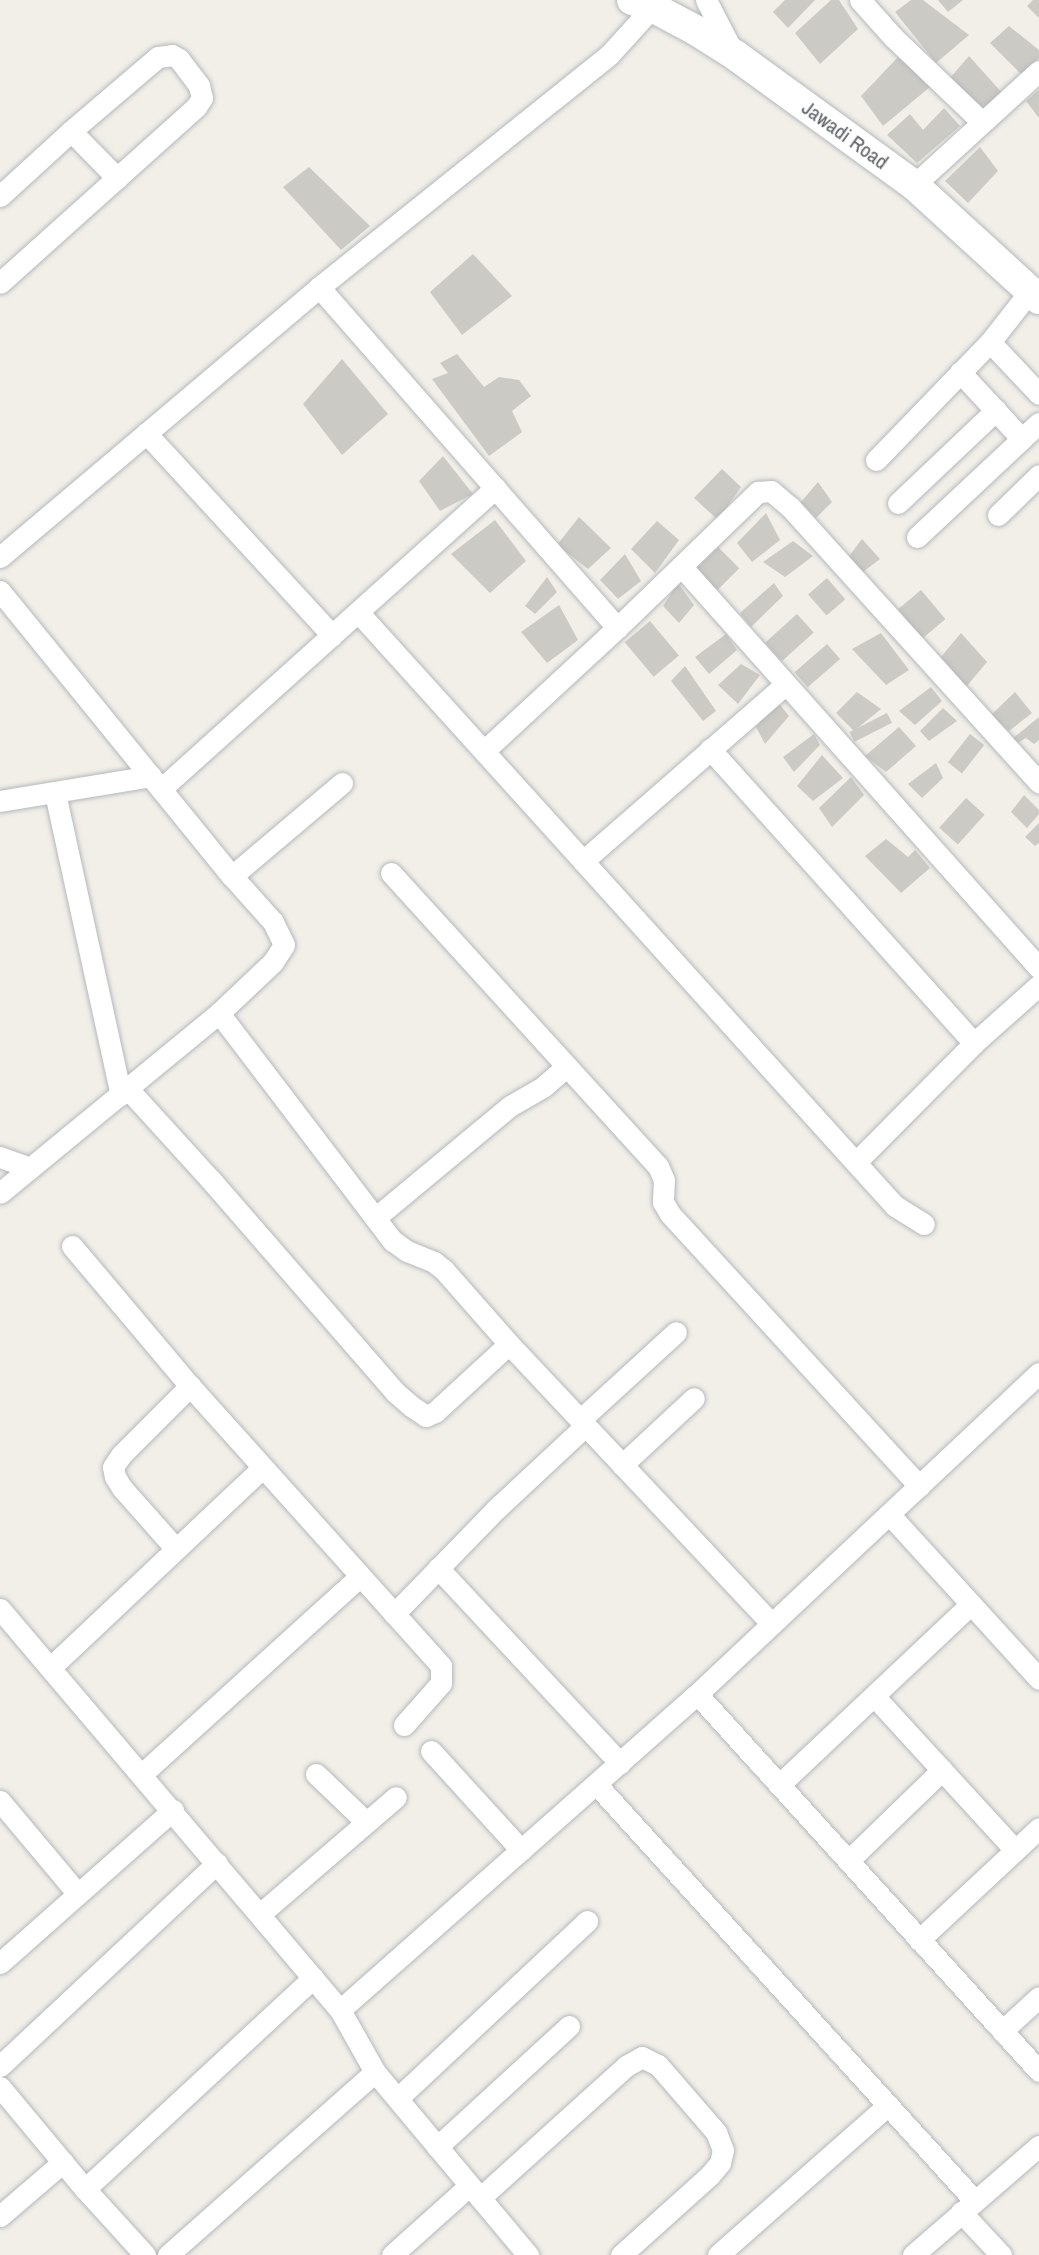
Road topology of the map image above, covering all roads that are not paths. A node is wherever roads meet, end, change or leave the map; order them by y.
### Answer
1 (706, 0) edge
2 (860, 0) edge
3 (648, 3) edge
4 (735, 55) junction
5 (1039, 71) edge
6 (982, 122) junction
7 (71, 131) junction
8 (117, 178) junction
9 (914, 185) junction
10 (0, 196) edge
11 (0, 283) edge
12 (319, 287) junction
13 (1035, 295) edge
14 (990, 342) junction
15 (960, 372) junction
16 (1039, 394) edge
17 (996, 410) junction
18 (1039, 423) edge
19 (146, 433) junction
20 (1022, 439) junction
21 (876, 460) dead end
22 (1039, 475) edge
23 (495, 488) junction
24 (898, 503) dead end
25 (998, 514) dead end
26 (918, 537) dead end
27 (0, 557) edge
28 (681, 566) junction
29 (0, 591) edge
30 (358, 612) junction
31 (617, 628) junction
32 (332, 635) junction
33 (786, 684) junction
34 (710, 749) junction
35 (484, 751) junction
36 (156, 782) junction
37 (1039, 782) edge
38 (342, 783) dead end
39 (55, 793) junction
40 (0, 801) edge
41 (583, 861) junction
42 (391, 873) dead end
43 (232, 876) junction
44 (1039, 968) edge
45 (1039, 986) edge
46 (219, 1012) junction
47 (974, 1042) junction
48 (566, 1067) junction
49 (124, 1092) junction
50 (0, 1157) edge
51 (856, 1162) junction
52 (30, 1168) junction
53 (0, 1193) edge
54 (375, 1218) junction
55 (924, 1224) dead end
56 (72, 1246) dead end
57 (676, 1332) dead end
58 (509, 1344) junction
59 (1039, 1373) edge
60 (190, 1386) junction
61 (694, 1398) dead end
62 (583, 1423) junction
63 (622, 1465) junction
64 (263, 1467) junction
65 (919, 1486) junction
66 (889, 1514) junction
67 (176, 1549) junction
68 (438, 1568) junction
69 (360, 1576) junction
70 (971, 1604) junction
71 (394, 1614) junction
72 (4, 1623) edge
73 (772, 1624) junction
74 (51, 1667) junction
75 (1036, 1670) edge
76 (697, 1694) junction
77 (874, 1696) junction
78 (404, 1725) dead end
79 (431, 1751) dead end
80 (620, 1763) junction
81 (942, 1770) junction
82 (142, 1774) junction
83 (316, 1774) dead end
84 (596, 1784) junction
85 (779, 1785) junction
86 (396, 1797) dead end
87 (0, 1801) edge
88 (173, 1810) junction
89 (366, 1822) junction
90 (1039, 1828) edge
91 (521, 1850) junction
92 (1015, 1850) junction
93 (848, 1861) junction
94 (217, 1863) junction
95 (78, 1894) junction
96 (260, 1914) junction
97 (587, 1921) dead end
98 (919, 1940) junction
99 (0, 1963) edge
100 (313, 1978) junction
101 (1039, 1997) edge
102 (340, 2010) junction
103 (569, 2026) dead end
104 (1002, 2031) junction
105 (0, 2066) edge
106 (375, 2072) junction
107 (1039, 2072) edge
108 (0, 2087) edge
109 (398, 2098) junction
110 (888, 2105) junction
111 (437, 2146) junction
112 (1039, 2146) edge
113 (63, 2162) junction
114 (86, 2189) junction
115 (474, 2192) junction
116 (968, 2206) junction
117 (0, 2216) edge
118 (143, 2254) edge
119 (168, 2255) edge
120 (392, 2255) edge
121 (528, 2255) edge
122 (621, 2255) edge
123 (718, 2255) edge
124 (913, 2255) edge
125 (1001, 2255) edge

1 - 4 street
2 - 6 street
3 - 4 street, Jawadi Road
3 - 12 street
4 - 9 street, Jawadi Road
5 - 6 street
6 - 9 street
7 - 8 street
7 - 8 street
7 - 10 street
8 - 11 street
9 - 13 street, Jawadi Road
12 - 19 street
12 - 23 street
13 - 14 street
14 - 15 street
14 - 16 street
15 - 17 street
15 - 21 street
17 - 20 street
17 - 24 street
18 - 20 street
19 - 27 street
19 - 32 street
20 - 26 street
22 - 25 street
23 - 30 street
23 - 31 street
28 - 31 street
28 - 33 street
28 - 37 street
29 - 36 street
30 - 32 street
30 - 35 street
31 - 35 street
32 - 36 street
33 - 34 street
33 - 44 street
34 - 41 street
34 - 47 street
35 - 41 street
36 - 39 street
36 - 43 street
38 - 43 street
39 - 40 street
39 - 49 street
41 - 51 street
42 - 48 street
43 - 46 street
45 - 47 street
46 - 49 street
46 - 54 street
47 - 51 street
48 - 54 street
48 - 65 street
49 - 52 street
49 - 58 street
50 - 52 street
51 - 55 street
52 - 53 street
54 - 58 street
56 - 60 street
57 - 62 street
58 - 62 street
59 - 65 street
60 - 64 street
60 - 67 street
61 - 63 street
62 - 63 street
62 - 68 street
63 - 73 street
64 - 67 street
64 - 69 street
65 - 66 street
66 - 70 street
66 - 73 street
67 - 74 street
68 - 71 street
68 - 80 street
69 - 71 street
69 - 82 street
70 - 75 street
70 - 77 street
71 - 78 street
72 - 74 street
73 - 76 street
74 - 82 street
76 - 80 street
76 - 85 street
77 - 81 street
77 - 85 street
79 - 91 street
80 - 84 street
81 - 92 street
81 - 93 street
82 - 88 street
83 - 89 street
84 - 91 street
84 - 110 street
85 - 93 street
86 - 89 street
87 - 95 street
88 - 94 street
88 - 95 street
89 - 96 street
90 - 92 street
91 - 102 street
92 - 98 street
93 - 98 street
94 - 96 street
94 - 105 street
95 - 99 street
96 - 100 street
97 - 109 street
98 - 104 street
100 - 102 street
100 - 114 street
101 - 104 street
102 - 106 street
103 - 111 street
104 - 107 street
106 - 109 street
106 - 119 street
108 - 113 street
109 - 111 street
110 - 116 street
110 - 123 street
111 - 115 street
112 - 116 street
113 - 114 street
113 - 117 street
114 - 118 street
115 - 120 street
115 - 121 street
115 - 122 street
116 - 124 street
116 - 125 street

